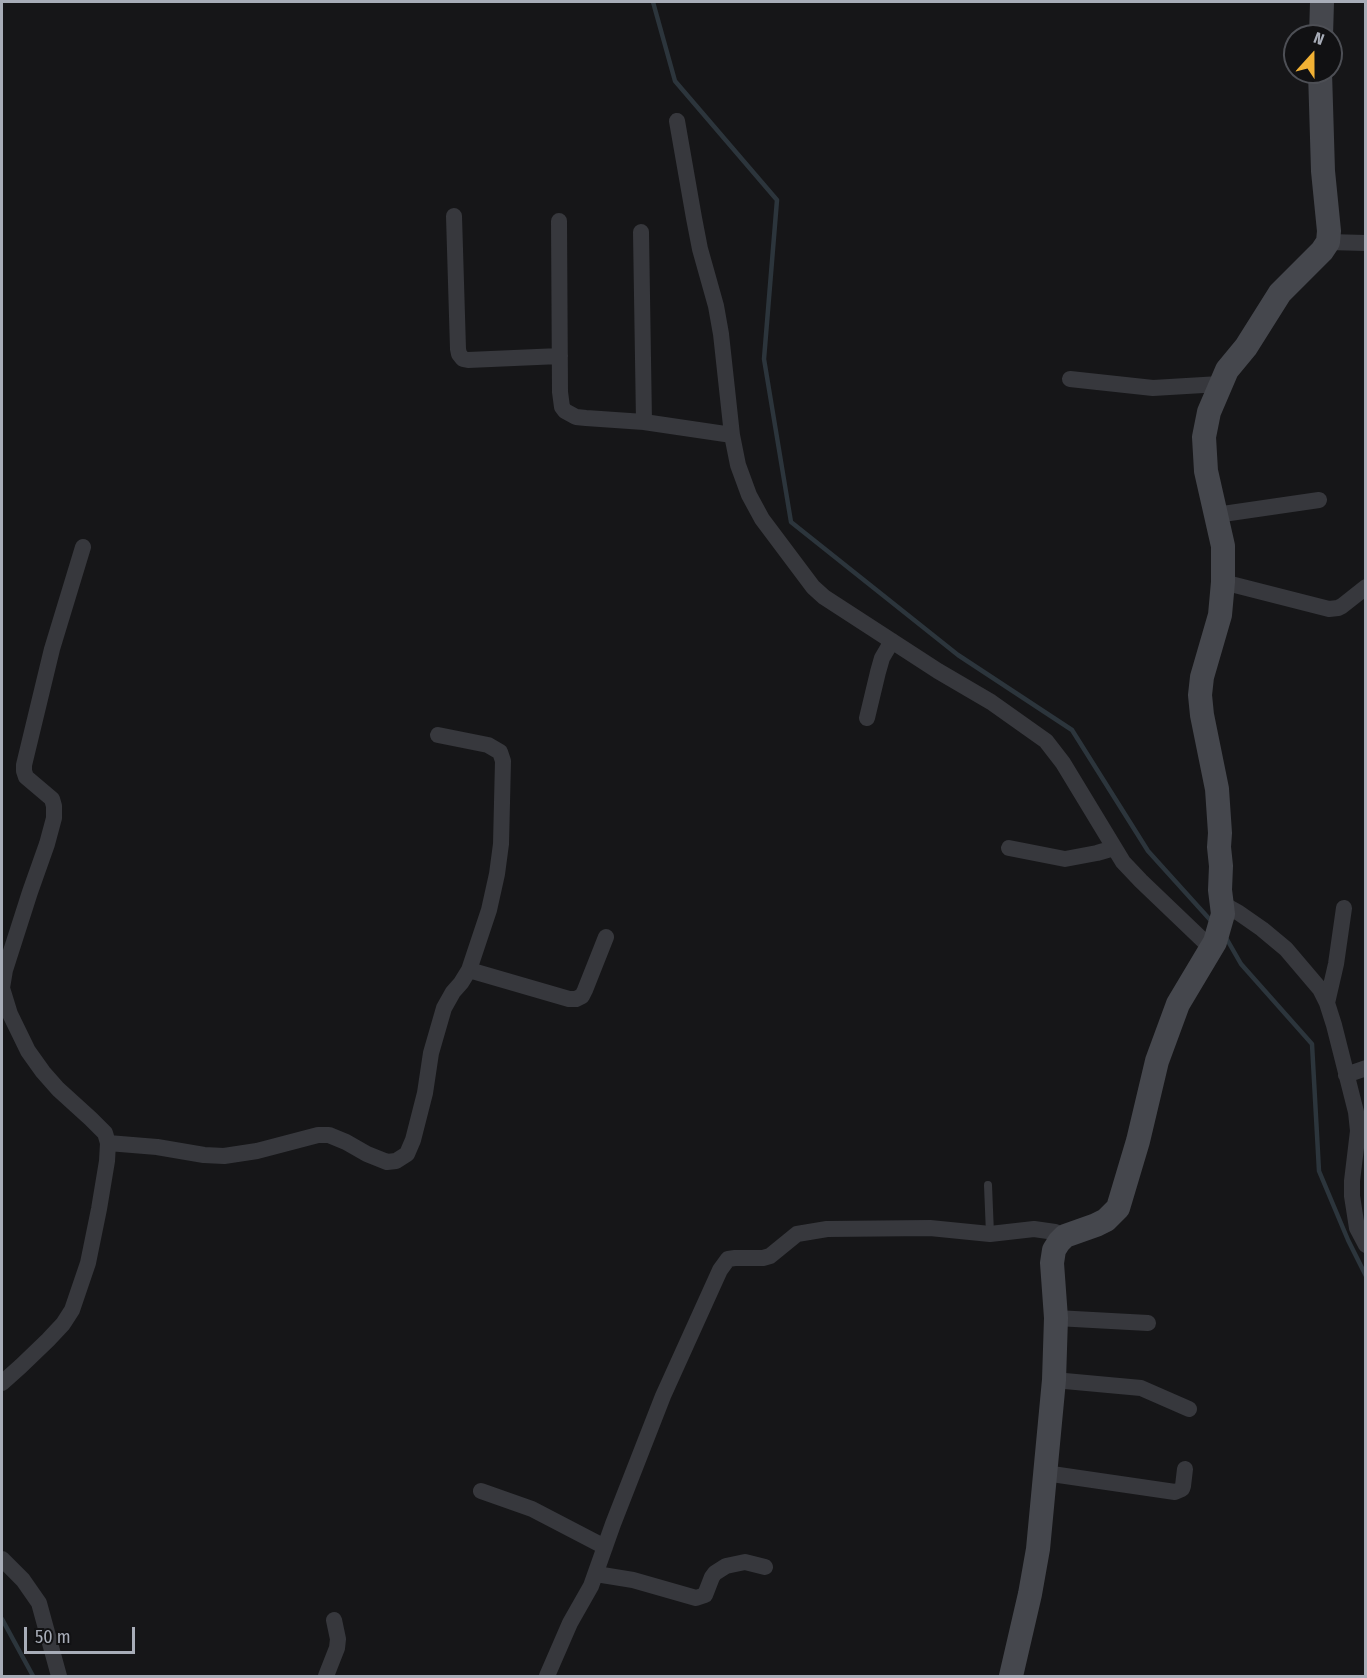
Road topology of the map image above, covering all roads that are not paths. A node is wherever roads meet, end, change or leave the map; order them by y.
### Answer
1 (1322, 2) edge
2 (1321, 24) edge
3 (1320, 84) edge
4 (677, 121) dead end
5 (454, 216) dead end
6 (559, 221) dead end
7 (641, 232) dead end
8 (1328, 242) junction
9 (1365, 243) edge
10 (560, 356) junction
11 (1070, 379) dead end
12 (1220, 384) junction
13 (644, 422) junction
14 (732, 435) junction
15 (1319, 501) dead end
16 (1216, 515) junction
17 (83, 547) dead end
18 (1223, 582) junction
19 (1365, 587) edge
20 (892, 641) junction
21 (867, 718) dead end
22 (438, 735) dead end
23 (1009, 848) dead end
24 (1114, 848) junction
25 (1344, 908) dead end
26 (1223, 909) junction
27 (606, 937) dead end
28 (1213, 945) junction
29 (469, 970) junction
30 (1327, 1003) junction
31 (1365, 1068) edge
32 (1346, 1075) junction
33 (108, 1143) junction
34 (1361, 1147) edge
35 (988, 1185) dead end
36 (990, 1234) junction
37 (1065, 1236) junction
38 (1365, 1245) edge
39 (1056, 1318) junction
40 (1148, 1323) dead end
41 (1054, 1380) junction
42 (2, 1383) edge
43 (1189, 1410) dead end
44 (1185, 1469) dead end
45 (1046, 1473) junction
46 (481, 1491) dead end
47 (605, 1547) junction
48 (2, 1558) edge
49 (765, 1567) dead end
50 (596, 1574) junction
51 (334, 1620) dead end
52 (59, 1677) edge
53 (326, 1677) edge
54 (547, 1677) edge
55 (1011, 1677) edge

1 - 2 street
3 - 8 street
4 - 14 street
5 - 10 street
6 - 10 street
7 - 13 street
8 - 9 street
8 - 12 street
10 - 13 street
11 - 12 street
12 - 16 street
13 - 14 street
14 - 20 street
15 - 16 street
16 - 18 street
17 - 33 street
18 - 19 street
18 - 26 street
20 - 21 street
20 - 24 street
22 - 29 street
23 - 24 street
24 - 28 street
25 - 30 street
26 - 28 street
26 - 30 street
27 - 29 street
28 - 37 street
29 - 33 street
30 - 32 street
31 - 32 street
32 - 34 street
33 - 42 street
34 - 38 street
35 - 36 lane
36 - 37 street
36 - 47 street
37 - 39 street
39 - 40 street
39 - 41 street
41 - 43 street
41 - 45 street
44 - 45 street
45 - 55 street
46 - 47 street
47 - 50 street
48 - 52 street
49 - 50 street
50 - 54 street
51 - 53 street

